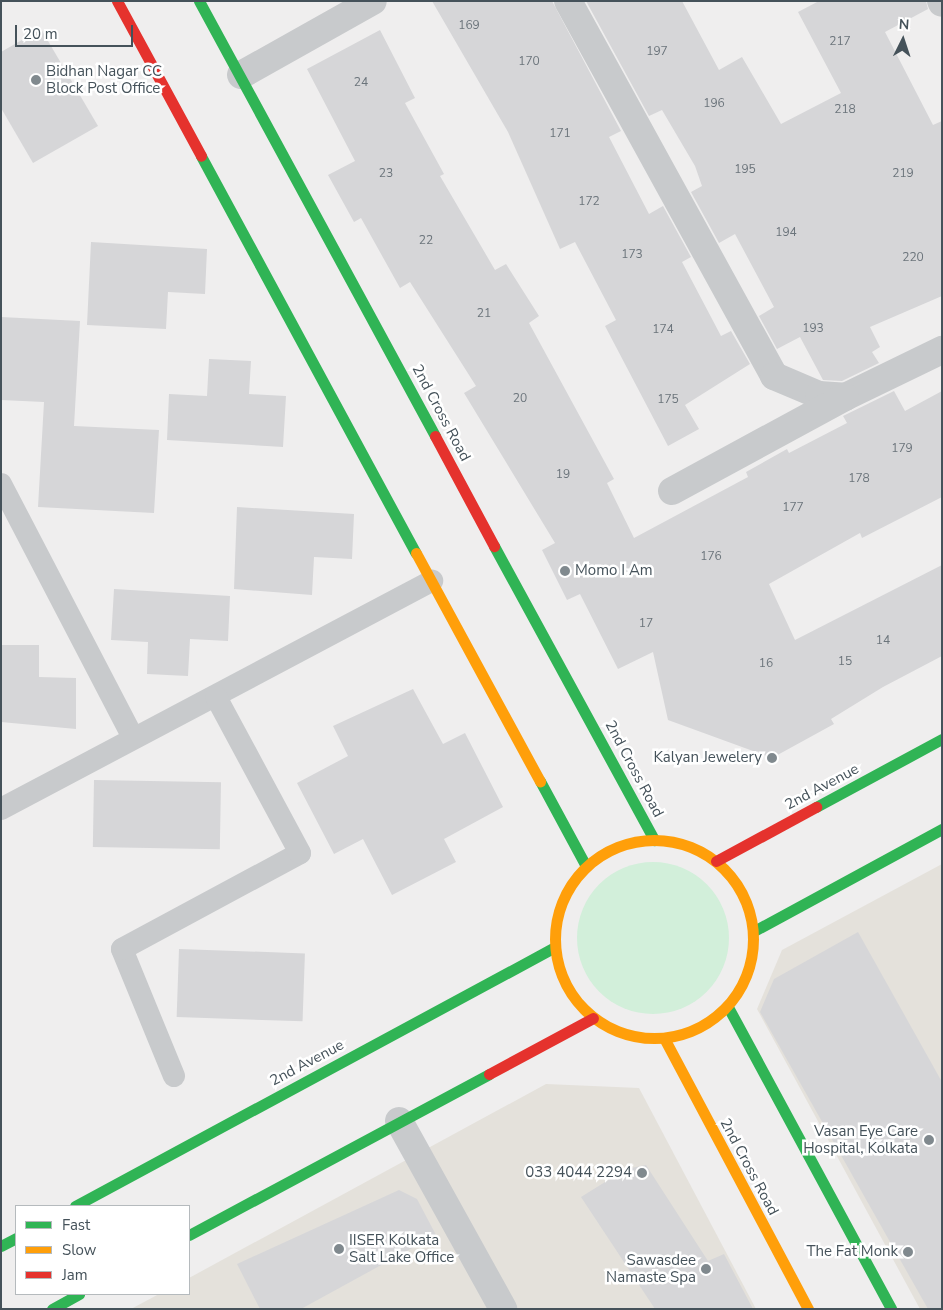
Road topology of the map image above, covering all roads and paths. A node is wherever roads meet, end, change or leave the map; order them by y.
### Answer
1 (117, 1) edge
2 (200, 1) edge
3 (373, 1) edge
4 (568, 1) edge
5 (241, 75) junction
6 (942, 350) edge
7 (845, 397) junction
8 (1, 484) edge
9 (672, 491) dead end
10 (432, 581) junction
11 (216, 697) junction
12 (132, 736) junction
13 (942, 739) edge
14 (1, 809) edge
15 (942, 829) edge
16 (654, 840) junction
17 (716, 861) junction
18 (586, 866) junction
19 (754, 931) junction
20 (555, 947) junction
21 (728, 1007) junction
22 (593, 1018) junction
23 (664, 1038) junction
24 (174, 1076) dead end
25 (399, 1121) junction
26 (77, 1205) edge
27 (190, 1234) edge
28 (15, 1239) edge
29 (1, 1246) edge
30 (77, 1295) edge
31 (52, 1309) edge
32 (503, 1309) edge
33 (808, 1309) edge
34 (890, 1309) edge

1 - 10 street
2 - 5 street, 2nd Cross Road
3 - 5 street
4 - 7 street
5 - 16 street, 2nd Cross Road
6 - 7 street
7 - 9 street
8 - 12 lane
10 - 11 lane
10 - 18 street
11 - 12 lane
11 - 24 lane
12 - 14 lane
13 - 17 street, 2nd Avenue
15 - 19 street
16 - 17 street
16 - 18 street
17 - 19 street
18 - 20 street
19 - 21 street
20 - 22 street
20 - 26 street, 2nd Avenue
21 - 23 street
21 - 34 street
22 - 23 street
22 - 25 street
23 - 33 street, 2nd Cross Road
25 - 27 street
25 - 32 street
28 - 29 street
30 - 31 street

